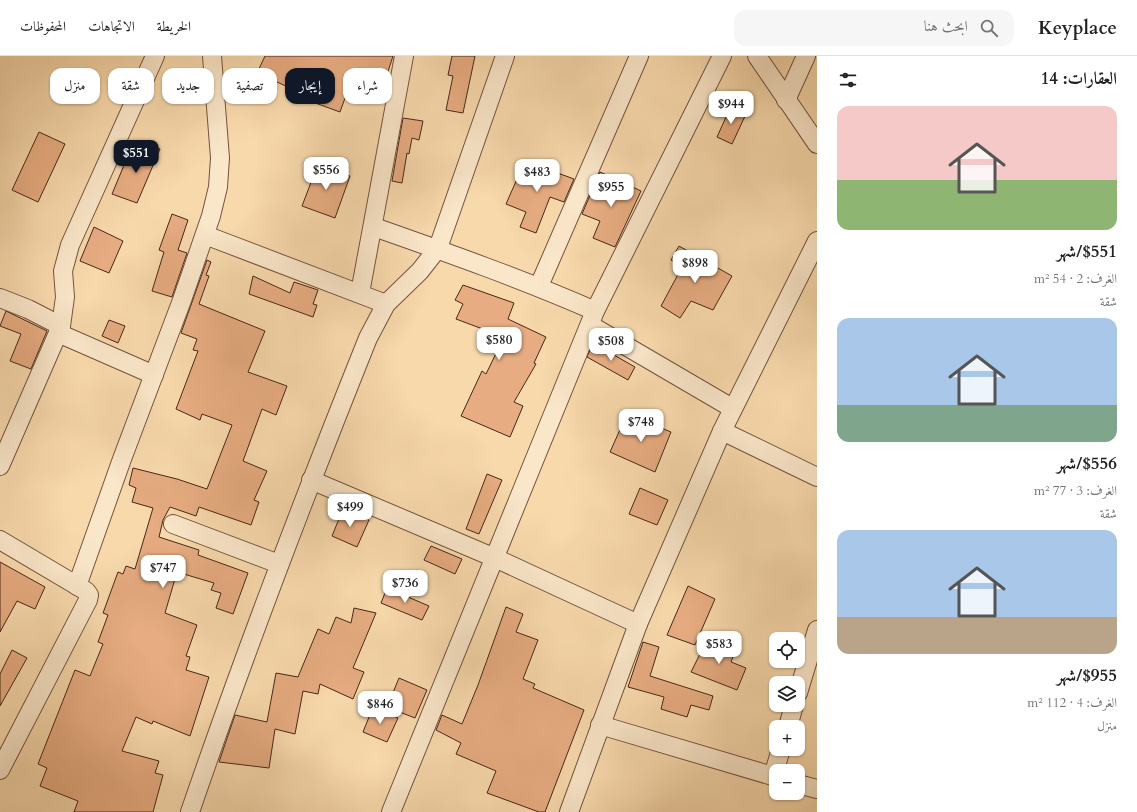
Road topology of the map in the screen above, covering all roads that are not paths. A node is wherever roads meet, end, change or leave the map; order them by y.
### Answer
1 (155, 56) edge
2 (212, 56) edge
3 (404, 56) edge
4 (505, 56) edge
5 (639, 56) edge
6 (722, 56) edge
7 (757, 56) edge
8 (806, 56) edge
9 (786, 100) junction
10 (817, 144) edge
11 (374, 227) junction
12 (205, 235) junction
13 (817, 241) edge
14 (438, 248) junction
15 (539, 286) junction
16 (360, 293) junction
17 (0, 298) edge
18 (386, 304) junction
19 (593, 318) junction
20 (59, 329) junction
21 (154, 375) junction
22 (732, 408) junction
23 (722, 431) junction
24 (0, 466) edge
25 (817, 477) edge
26 (311, 480) junction
27 (173, 524) dead end
28 (0, 540) edge
29 (495, 558) junction
30 (279, 564) junction
31 (77, 586) junction
32 (638, 624) junction
33 (817, 630) edge
34 (803, 676) edge
35 (600, 725) junction
36 (0, 770) edge
37 (769, 776) edge
38 (805, 786) edge
39 (817, 789) edge
40 (190, 812) edge
41 (392, 812) edge
42 (569, 812) edge

1 - 20 street
2 - 12 street
3 - 11 street
4 - 14 street
5 - 15 street
6 - 19 street
7 - 9 street
8 - 9 street
9 - 10 street
11 - 14 street
11 - 16 street
12 - 16 street
12 - 21 street
13 - 22 street
14 - 15 street
14 - 18 street
15 - 19 street
16 - 18 street
17 - 20 street
18 - 26 street
19 - 22 street
19 - 29 street
20 - 21 street
20 - 24 street
21 - 31 street
22 - 23 street
23 - 25 street
23 - 32 street
26 - 29 street
26 - 30 street
27 - 30 street
28 - 31 street
29 - 32 street
29 - 41 street
30 - 40 street
31 - 36 street
32 - 35 street
33 - 34 street
35 - 37 street
35 - 42 street
38 - 39 street

